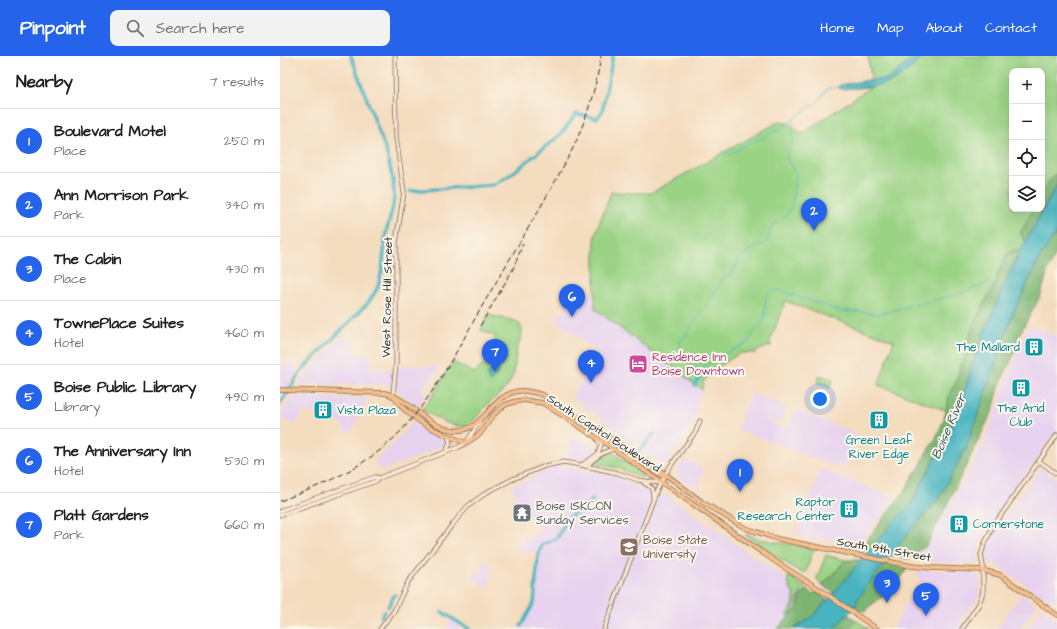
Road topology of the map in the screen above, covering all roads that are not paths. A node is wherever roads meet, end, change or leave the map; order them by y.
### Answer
1 (395, 56) edge
2 (280, 390) edge
3 (393, 395) junction
4 (481, 420) junction
5 (700, 421) dead end
6 (1057, 435) edge
7 (448, 436) junction
8 (597, 438) junction
9 (466, 443) junction
10 (614, 450) junction
11 (446, 452) junction
12 (618, 453) junction
13 (1039, 461) junction
14 (584, 466) junction
15 (1057, 474) edge
16 (665, 476) junction
17 (638, 480) junction
18 (662, 482) junction
19 (653, 501) junction
20 (280, 514) edge
21 (745, 528) joint
22 (982, 570) junction
23 (1057, 615) edge
24 (380, 629) edge
25 (604, 629) edge
26 (877, 629) edge
27 (962, 629) edge

1 - 3 street, West Rose Hill Street
2 - 3 main road
3 - 4 main road
3 - 7 main road
4 - 9 street, South Capitol Boulevard
4 - 16 main road, South Capitol Boulevard
5 - 16 street
6 - 13 street
7 - 9 main road
7 - 11 street
8 - 9 main road, South Capitol Boulevard
8 - 10 main road, South Capitol Boulevard
8 - 14 street
9 - 11 street
10 - 12 main road, South Capitol Boulevard
10 - 14 street
11 - 20 street
12 - 16 main road
12 - 18 main road, South Capitol Boulevard
13 - 15 street
13 - 22 street
14 - 17 street
14 - 24 street
16 - 18 street
16 - 21 main road, South Capitol Boulevard
17 - 18 street
17 - 19 street
18 - 19 street
18 - 26 main road, South Capitol Boulevard
19 - 25 street
21 - 22 main road, South 9th Street
22 - 23 main road, South 9th Street
22 - 27 street

